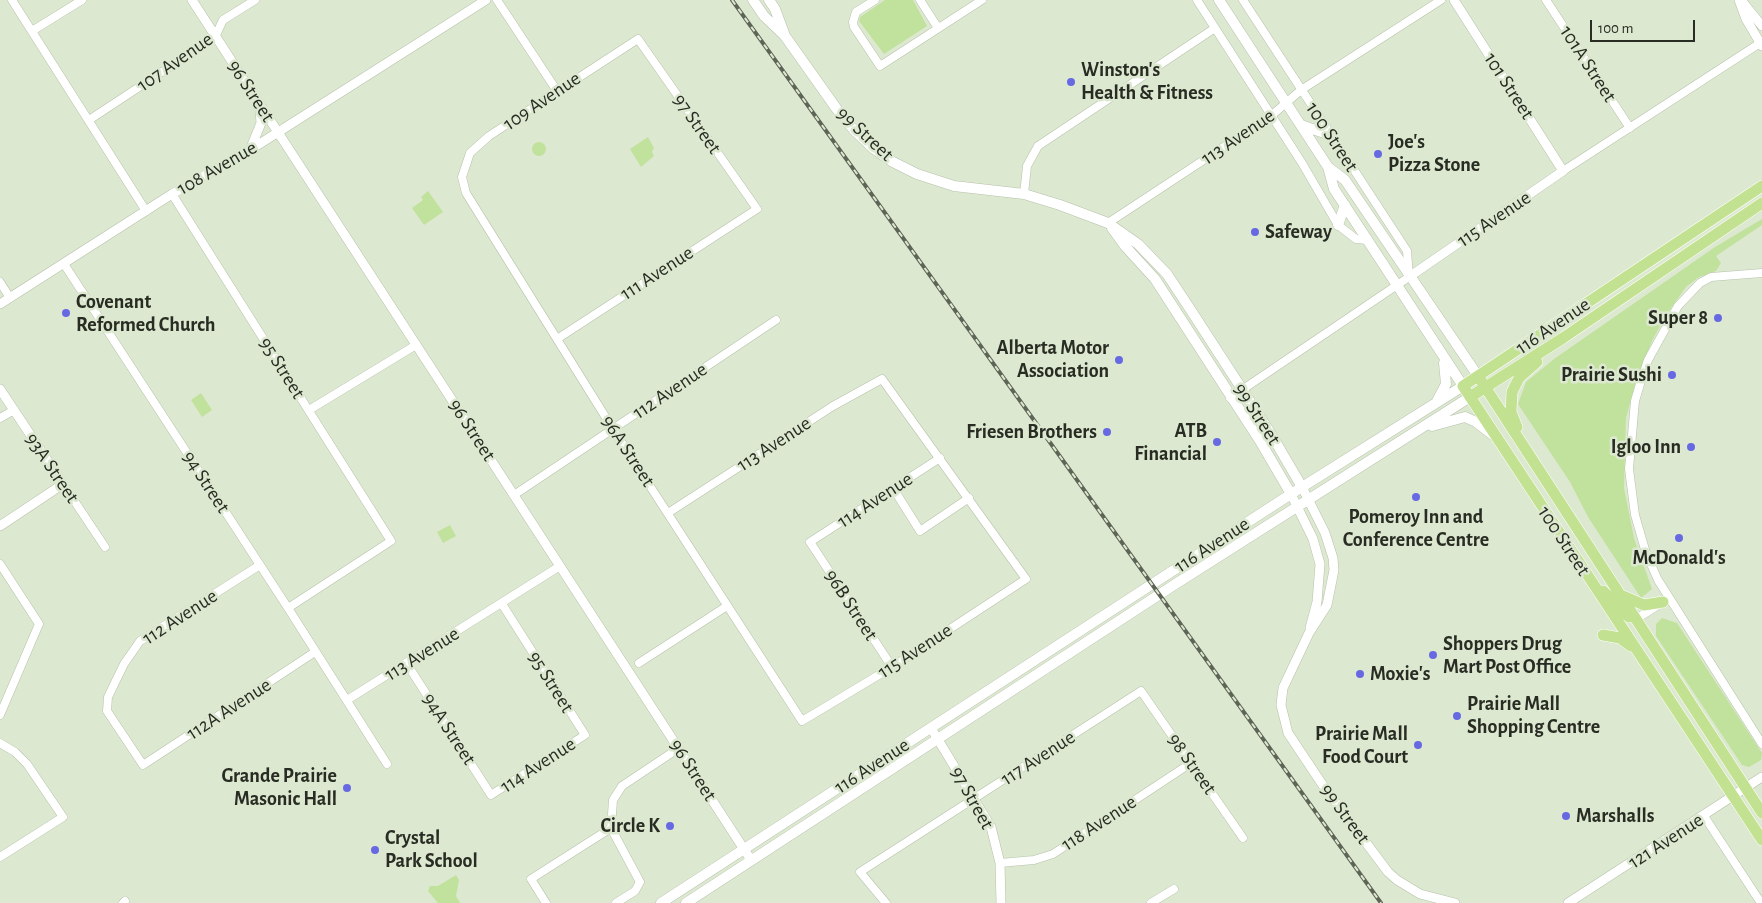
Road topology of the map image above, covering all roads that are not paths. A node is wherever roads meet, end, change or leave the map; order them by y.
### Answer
1 (12, 0) edge
2 (82, 0) edge
3 (192, 0) edge
4 (255, 0) edge
5 (486, 0) edge
6 (497, 0) edge
7 (753, 0) edge
8 (769, 0) edge
9 (875, 0) edge
10 (920, 0) edge
11 (982, 0) edge
12 (1196, 0) edge
13 (1219, 0) edge
14 (1243, 0) edge
15 (1441, 0) edge
16 (1454, 0) edge
17 (1546, 0) edge
18 (1740, 0) edge
19 (1762, 26) edge
20 (938, 28) junction
21 (1215, 28) junction
22 (32, 31) junction
23 (785, 36) junction
24 (215, 37) junction
25 (638, 39) joint
26 (1761, 45) edge
27 (1301, 90) junction
28 (557, 91) junction
29 (1287, 103) junction
30 (260, 105) junction
31 (1272, 115) junction
32 (89, 120) junction
33 (1301, 125) junction
34 (1630, 128) junction
35 (278, 132) junction
36 (1330, 136) junction
37 (250, 150) junction
38 (1328, 167) junction
39 (1563, 171) junction
40 (462, 177) joint
41 (1762, 186) edge
42 (172, 194) junction
43 (1024, 194) junction
44 (1762, 203) edge
45 (1345, 205) junction
46 (757, 209) joint
47 (146, 211) junction
48 (1108, 223) junction
49 (1338, 225) junction
50 (1368, 240) junction
51 (64, 264) junction
52 (1762, 273) edge
53 (1409, 277) junction
54 (0, 282) edge
55 (1396, 287) junction
56 (10, 298) junction
57 (0, 304) edge
58 (776, 320) dead end
59 (1563, 338) junction
60 (557, 339) junction
61 (416, 345) junction
62 (1441, 353) junction
63 (1478, 376) junction
64 (1463, 386) junction
65 (1486, 388) junction
66 (0, 389) edge
67 (1241, 390) junction
68 (1470, 397) junction
69 (1230, 398) junction
70 (1436, 403) junction
71 (14, 410) junction
72 (309, 410) junction
73 (0, 418) edge
74 (613, 429) junction
75 (1416, 431) junction
76 (1496, 438) junction
77 (1524, 448) junction
78 (940, 458) junction
79 (63, 484) junction
80 (1302, 487) junction
81 (893, 488) junction
82 (1291, 494) junction
83 (514, 495) junction
84 (969, 498) junction
85 (1309, 501) junction
86 (1298, 508) junction
87 (668, 513) junction
88 (0, 526) edge
89 (810, 542) joint
90 (104, 547) dead end
91 (0, 564) edge
92 (260, 565) junction
93 (560, 566) junction
94 (1169, 572) junction
95 (1584, 572) junction
96 (1177, 584) junction
97 (1620, 594) junction
98 (1666, 600) junction
99 (502, 604) junction
100 (727, 606) junction
101 (288, 608) junction
102 (1636, 620) junction
103 (1618, 622) junction
104 (1309, 633) junction
105 (1603, 635) dead end
106 (1635, 648) junction
107 (315, 652) junction
108 (639, 663) dead end
109 (406, 664) junction
110 (892, 667) junction
111 (1673, 676) junction
112 (1141, 691) joint
113 (347, 700) junction
114 (0, 715) edge
115 (802, 721) joint
116 (931, 728) junction
117 (584, 735) joint
118 (938, 739) junction
119 (0, 743) edge
120 (1762, 744) edge
121 (679, 748) junction
122 (1191, 763) junction
123 (387, 764) dead end
124 (142, 765) joint
125 (1762, 777) edge
126 (1745, 788) junction
127 (491, 795) joint
128 (1733, 796) junction
129 (975, 799) junction
130 (1762, 813) edge
131 (1704, 816) junction
132 (611, 828) junction
133 (1243, 838) dead end
134 (1762, 840) edge
135 (744, 849) junction
136 (0, 857) edge
137 (752, 860) junction
138 (1000, 863) junction
139 (1174, 889) dead end
140 (546, 903) edge
141 (616, 903) edge
142 (661, 903) edge
143 (686, 903) edge
144 (886, 903) edge
145 (1001, 903) edge
146 (1151, 903) edge
147 (1454, 903) edge
148 (1568, 903) edge
149 (1761, 903) edge

1 - 22 street
2 - 22 street
3 - 24 street, 96 Street
4 - 24 street, 107 Avenue
5 - 35 street, 108 Avenue
6 - 28 street
7 - 23 main road, 99 Street
8 - 23 main road
9 - 20 street
10 - 20 street
11 - 20 street
12 - 21 street, 100 Street
13 - 29 main road, 100 Street
14 - 27 street, 100 Street
15 - 27 street, 113 Avenue
16 - 39 street, 101 Street
17 - 34 street, 101A Street
18 - 19 street
18 - 26 street
21 - 31 street, 100 Street
21 - 43 street
22 - 32 street
23 - 43 main road, 99 Street
24 - 30 street, 96 Street
24 - 32 street, 107 Avenue
25 - 28 street, 109 Avenue
25 - 46 street, 97 Street
26 - 34 street, 115 Avenue
27 - 29 street, 113 Avenue
27 - 36 street, 100 Street
28 - 40 street, 109 Avenue
29 - 31 street, 113 Avenue
29 - 33 main road, 100 Street
30 - 35 street, 96 Street
30 - 37 street
31 - 48 street, 113 Avenue
31 - 49 street, 100 Street
32 - 47 street
33 - 36 main road
33 - 38 main road, 100 Street
34 - 39 street, 115 Avenue
35 - 37 street, 108 Avenue
35 - 61 street, 96 Street
36 - 53 street, 100 Street
37 - 42 street, 108 Avenue
38 - 45 main road, 100 Street
38 - 53 main road, 100 Street
39 - 53 street, 115 Avenue
40 - 60 street, 96A Street
41 - 63 main road, 116 Avenue
42 - 47 street, 108 Avenue
42 - 72 street, 95 Street
43 - 48 main road, 99 Street
44 - 59 main road, 116 Avenue
45 - 49 main road
45 - 50 main road, 100 Street
46 - 60 street, 111 Avenue
47 - 51 street, 108 Avenue
48 - 67 main road, 99 Street
48 - 69 main road, 99 Street
49 - 50 street, 100 Street
50 - 55 main road, 100 Street
51 - 56 street, 108 Avenue
51 - 92 street, 94 Street
52 - 98 street
53 - 55 street, 115 Avenue
53 - 63 main road, 100 Street
54 - 56 street
55 - 62 main road, 100 Street
55 - 67 street, 115 Avenue
56 - 57 street, 108 Avenue
58 - 74 street, 112 Avenue
59 - 65 main road, 116 Avenue
59 - 77 main road
60 - 74 street, 96A Street
61 - 72 street
61 - 83 street, 96 Street
62 - 64 main road, 100 Street
62 - 70 main road
63 - 64 main road, 116 Avenue
63 - 65 main road, 100 Street
64 - 68 main road, 100 Street
64 - 70 main road, 116 Avenue
65 - 68 main road, 116 Avenue
65 - 77 main road, 100 Street
66 - 71 street, 93A Street
67 - 69 street, 115 Avenue
67 - 80 main road, 99 Street
68 - 75 main road, 116 Avenue
68 - 76 main road, 100 Street
69 - 82 main road, 99 Street
70 - 80 main road, 116 Avenue
71 - 73 street
71 - 79 street, 93A Street
72 - 101 street, 95 Street
74 - 83 street, 112 Avenue
74 - 87 street, 96A Street
75 - 76 main road
75 - 85 main road, 116 Avenue
76 - 95 main road, 100 Street
77 - 97 main road, 100 Street
78 - 81 street, 114 Avenue
78 - 84 street
78 - 87 street, 113 Avenue
79 - 88 street
79 - 90 street, 93A Street
80 - 82 main road, 116 Avenue
80 - 85 street, 99 Street
81 - 84 street
81 - 89 street, 114 Avenue
82 - 86 street, 99 Street
82 - 94 main road, 116 Avenue
83 - 93 street, 96 Street
84 - 110 street, 115 Avenue
85 - 86 main road, 116 Avenue
85 - 104 street, 99 Street
86 - 96 main road, 116 Avenue
86 - 104 street, 99 Street
87 - 100 street, 96A Street
89 - 110 street, 96B Street
91 - 114 street
92 - 101 street, 94 Street
92 - 124 street, 112 Avenue
93 - 99 street, 113 Avenue
93 - 121 street, 96 Street
94 - 96 main road
94 - 116 main road, 116 Avenue
95 - 102 main road
95 - 103 main road, 100 Street
96 - 118 main road, 116 Avenue
97 - 98 main road
97 - 102 main road, 100 Street
98 - 102 street
98 - 120 street
99 - 109 street, 113 Avenue
99 - 117 street, 95 Street
100 - 108 street
100 - 115 street, 96A Street
101 - 107 street, 94 Street
102 - 111 main road, 100 Street
103 - 106 main road, 100 Street
103 - 111 main road
104 - 147 street, 99 Street
105 - 106 main road
106 - 128 main road, 100 Street
107 - 113 street, 94 Street
107 - 124 street, 112A Avenue
109 - 113 street, 113 Avenue
109 - 127 street, 94A Street
110 - 115 street, 115 Avenue
111 - 126 main road, 100 Street
112 - 122 street, 98 Street
112 - 129 street, 117 Avenue
113 - 123 street
116 - 118 street, 97 Street
116 - 135 main road, 116 Avenue
117 - 127 street, 114 Avenue
118 - 129 street, 97 Street
118 - 137 main road, 116 Avenue
119 - 136 street
121 - 132 street
121 - 135 street, 96 Street
122 - 133 street, 98 Street
122 - 138 street, 118 Avenue
125 - 126 street, 121 Avenue
126 - 128 street, 121 Avenue
126 - 130 main road, 100 Street
128 - 131 street, 121 Avenue
128 - 134 main road, 100 Street
129 - 138 street, 97 Street
129 - 144 street, 117 Avenue
131 - 148 street, 121 Avenue
131 - 149 street
132 - 140 street
132 - 141 street
135 - 137 street, 96 Street
135 - 142 main road, 116 Avenue
137 - 143 main road, 116 Avenue
138 - 145 street, 97 Street
139 - 146 street

